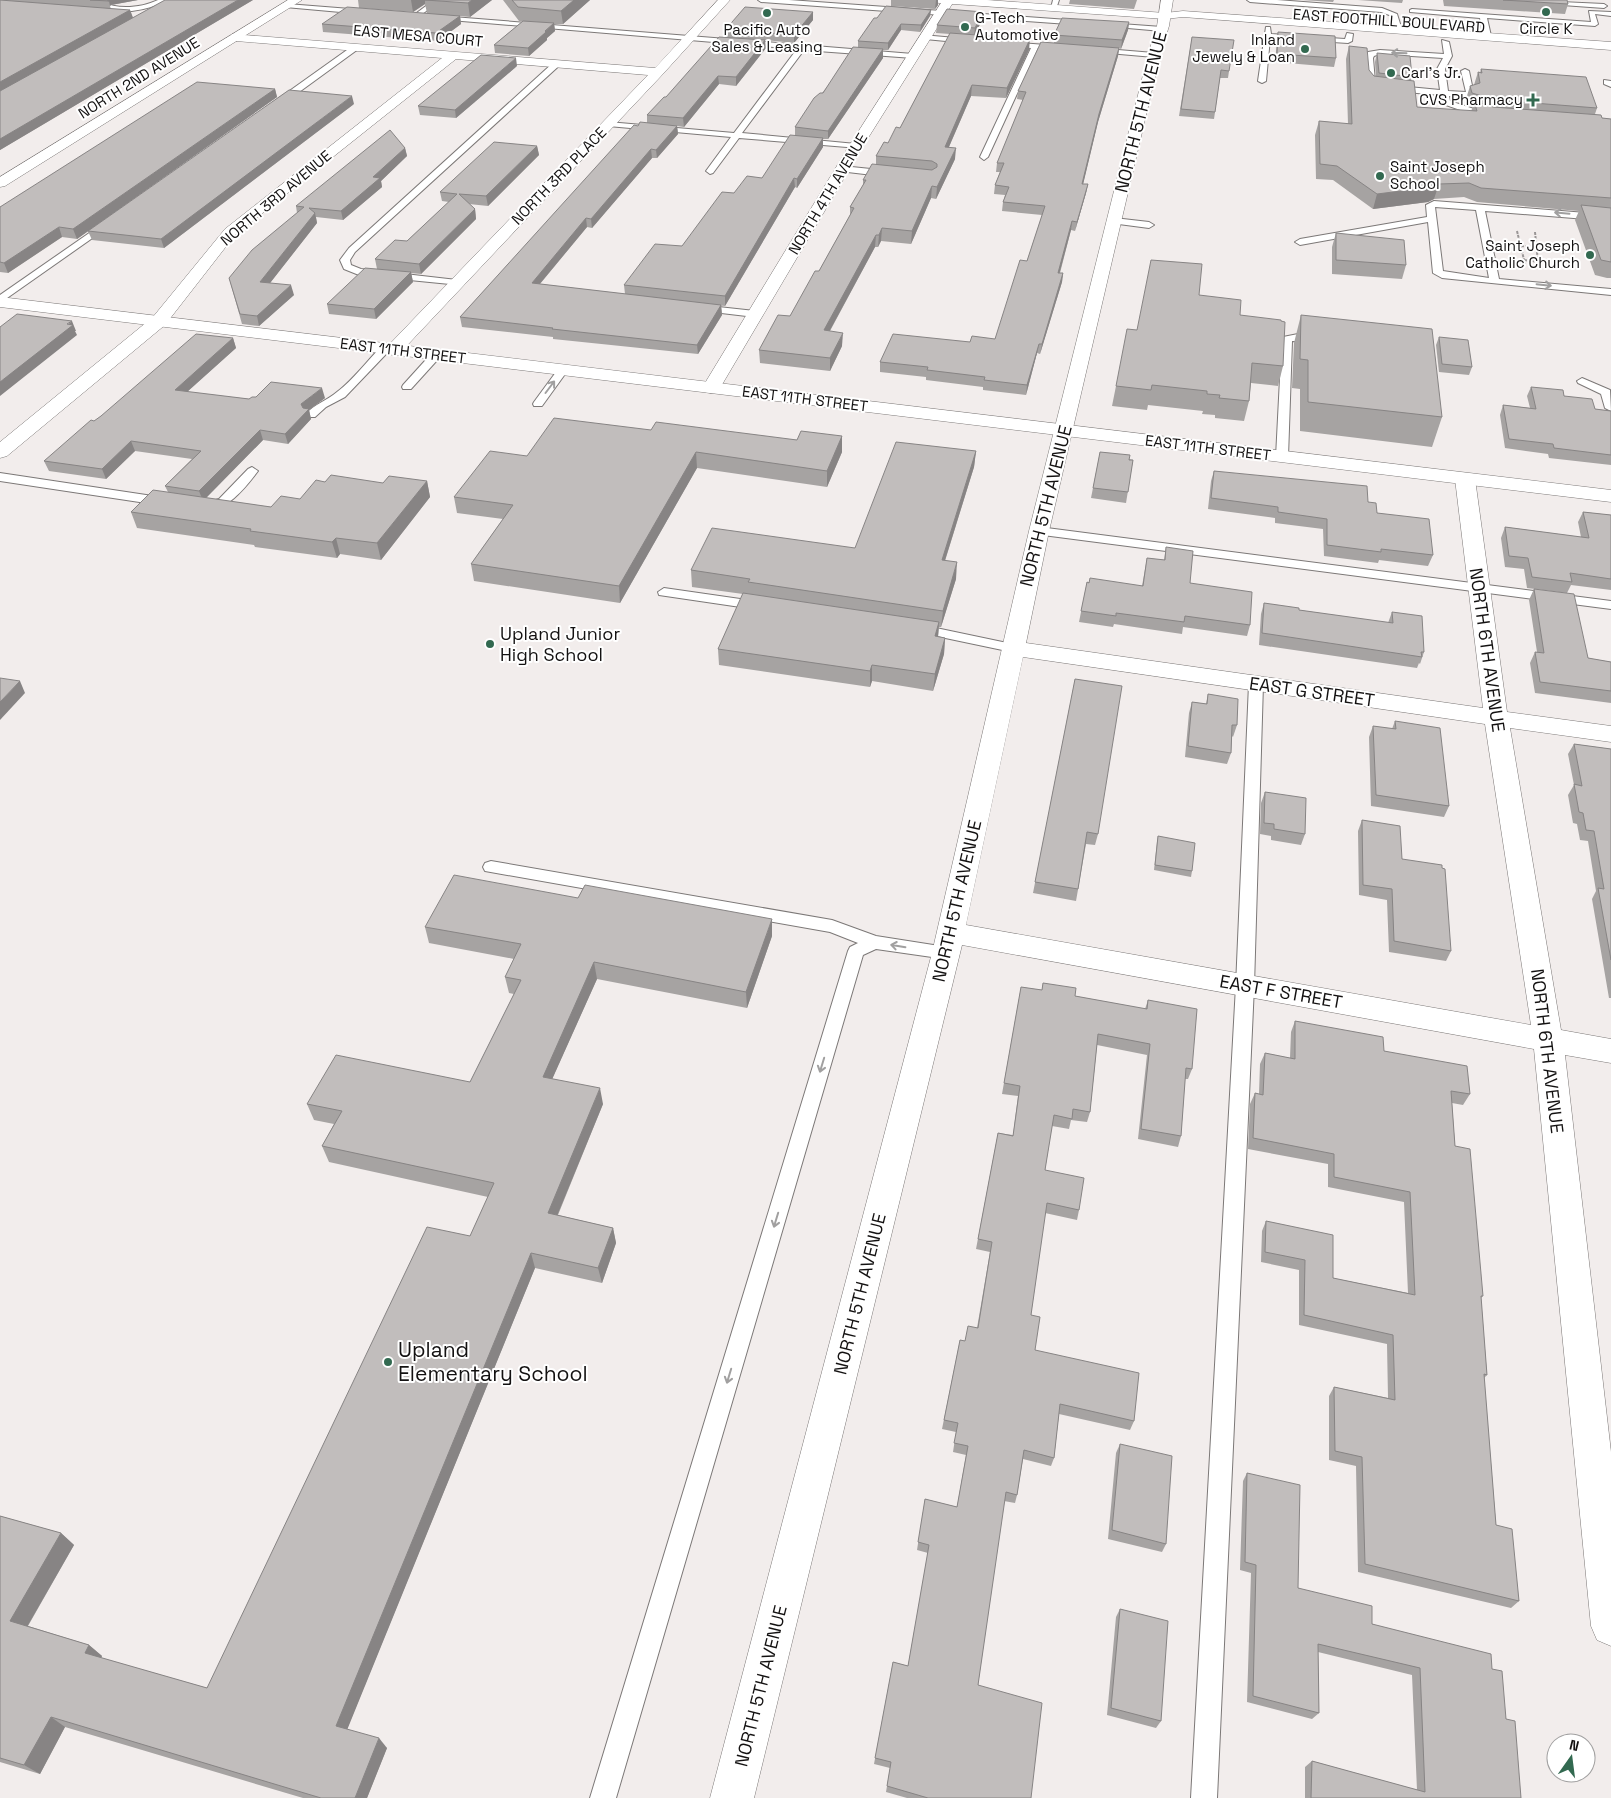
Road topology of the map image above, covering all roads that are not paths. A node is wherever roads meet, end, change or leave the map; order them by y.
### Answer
1 (724, 0) edge
2 (761, 0) edge
3 (1250, 0) edge
4 (1519, 0) edge
5 (164, 1) edge
6 (437, 1) edge
7 (291, 3) edge
8 (836, 3) edge
9 (102, 4) dead end
10 (942, 4) edge
11 (1055, 4) edge
12 (1611, 6) edge
13 (1073, 9) junction
14 (1412, 10) dead end
15 (97, 12) edge
16 (366, 12) edge
17 (1611, 14) edge
18 (406, 15) edge
19 (1165, 15) edge
20 (416, 16) junction
21 (1483, 16) junction
22 (426, 17) edge
23 (436, 18) edge
24 (593, 20) dead end
25 (1069, 22) junction
26 (1088, 24) edge
27 (1098, 24) edge
28 (583, 30) junction
29 (1398, 30) junction
30 (1267, 32) junction
31 (1487, 36) junction
32 (236, 37) junction
33 (925, 37) junction
34 (689, 38) junction
35 (980, 42) edge
36 (1445, 42) junction
37 (999, 43) edge
38 (1036, 46) junction
39 (1611, 46) edge
40 (357, 47) junction
41 (802, 48) junction
42 (1072, 49) edge
43 (1090, 50) edge
44 (1611, 53) edge
45 (453, 55) junction
46 (1154, 55) junction
47 (913, 56) junction
48 (1448, 56) junction
49 (557, 64) junction
50 (1465, 71) dead end
51 (658, 72) junction
52 (1262, 81) dead end
53 (1444, 93) junction
54 (268, 110) edge
55 (1499, 117) edge
56 (608, 124) junction
57 (736, 136) junction
58 (856, 146) junction
59 (984, 157) dead end
60 (842, 169) junction
61 (710, 171) dead end
62 (901, 175) edge
63 (0, 183) edge
64 (1480, 208) junction
65 (1611, 218) edge
66 (114, 219) edge
67 (1431, 219) junction
68 (1114, 221) junction
69 (1149, 225) dead end
70 (1300, 242) dead end
71 (1495, 281) junction
72 (457, 283) junction
73 (1611, 292) edge
74 (0, 301) edge
75 (687, 306) edge
76 (755, 314) junction
77 (159, 321) junction
78 (1327, 340) edge
79 (389, 349) junction
80 (436, 355) junction
81 (563, 370) junction
82 (1582, 381) dead end
83 (407, 387) dead end
84 (711, 388) junction
85 (538, 404) dead end
86 (1611, 408) edge
87 (311, 416) edge
88 (1064, 430) junction
89 (0, 452) edge
90 (1282, 457) junction
91 (252, 472) dead end
92 (0, 477) edge
93 (1465, 479) junction
94 (1611, 496) edge
95 (175, 503) edge
96 (194, 506) edge
97 (1039, 531) junction
98 (1478, 588) junction
99 (664, 592) dead end
100 (1611, 605) edge
101 (770, 608) edge
102 (904, 627) edge
103 (1012, 648) junction
104 (1256, 684) junction
105 (1496, 718) junction
106 (1611, 734) edge
107 (491, 867) dead end
108 (874, 942) junction
109 (948, 943) junction
110 (1245, 986) junction
111 (1548, 1039) junction
112 (1611, 1051) edge
113 (1611, 1626) edge
114 (603, 1798) edge
115 (732, 1798) edge
116 (1204, 1798) edge

1 - 34 street, NORTH 3RD PLACE
2 - 8 lane
3 - 29 lane
4 - 12 lane
5 - 9 lane
5 - 15 lane
6 - 20 lane
7 - 16 lane
7 - 32 street, NORTH 2ND AVENUE
8 - 10 lane
10 - 11 street, EAST FOOTHILL BOULEVARD
10 - 25 lane
10 - 33 street, NORTH 4TH AVENUE
11 - 13 street, EAST FOOTHILL BOULEVARD
13 - 19 street, EAST FOOTHILL BOULEVARD
13 - 25 lane
14 - 21 lane
17 - 21 lane
18 - 20 lane
19 - 27 lane
19 - 29 street, EAST FOOTHILL BOULEVARD
19 - 30 street, EAST FOOTHILL BOULEVARD
19 - 46 street, NORTH 5TH AVENUE
20 - 22 lane
21 - 31 lane
23 - 28 lane
24 - 28 lane
25 - 26 lane
28 - 34 lane
29 - 31 street, EAST FOOTHILL BOULEVARD
30 - 36 street, EAST FOOTHILL BOULEVARD
30 - 52 lane
31 - 39 street, EAST FOOTHILL BOULEVARD
32 - 40 street, EAST MESA COURT
32 - 63 street, NORTH 2ND AVENUE
33 - 35 lane
33 - 47 street, NORTH 4TH AVENUE
34 - 41 lane
34 - 51 street, NORTH 3RD PLACE
36 - 44 street, EAST FOOTHILL BOULEVARD
36 - 48 lane
37 - 38 lane
38 - 42 lane
38 - 59 lane
40 - 45 street, EAST MESA COURT
40 - 54 lane
41 - 47 lane
41 - 57 lane
43 - 46 lane
45 - 49 street, EAST MESA COURT
45 - 77 street, NORTH 3RD AVENUE
46 - 68 street, NORTH 5TH AVENUE
47 - 58 street, NORTH 4TH AVENUE
48 - 53 lane
48 -> 53 lane
49 - 51 street, EAST MESA COURT
49 - 72 lane
50 - 53 lane
51 - 56 street, NORTH 3RD PLACE
53 - 55 lane
56 - 57 lane
56 - 72 street, NORTH 3RD PLACE
57 - 58 lane
57 - 61 lane
58 - 60 street, NORTH 4TH AVENUE
60 - 62 lane
60 - 76 street, NORTH 4TH AVENUE
65 -> 64 lane
64 - 67 lane
64 - 71 lane
66 - 74 lane
67 - 70 lane
67 - 71 lane
68 - 69 lane
68 - 88 street, NORTH 5TH AVENUE
71 -> 73 lane
72 - 79 street, NORTH 3RD PLACE
74 - 77 street, EAST 11TH STREET
75 - 76 lane
76 - 84 street, NORTH 4TH AVENUE
77 - 79 street, EAST 11TH STREET
77 - 89 street, NORTH 3RD AVENUE
78 - 90 lane
79 - 80 street, EAST 11TH STREET
79 - 87 lane
80 - 81 street, EAST 11TH STREET
80 - 83 lane
81 - 84 street, EAST 11TH STREET
85 -> 81 lane
82 - 86 lane
84 - 88 street, EAST 11TH STREET
88 - 90 street, EAST 11TH STREET
88 - 97 street, NORTH 5TH AVENUE
90 - 93 street, EAST 11TH STREET
91 - 96 lane
92 - 95 lane
93 - 94 street, EAST 11TH STREET
93 - 98 street, NORTH 6TH AVENUE
97 - 98 lane
97 - 103 street, NORTH 5TH AVENUE
98 - 100 lane
98 - 105 street, NORTH 6TH AVENUE
99 - 101 lane
102 - 103 lane
103 - 104 street, EAST G STREET
103 - 109 street, NORTH 5TH AVENUE
104 - 105 street, EAST G STREET
104 - 110 lane
105 - 106 street, EAST G STREET
105 - 111 street, NORTH 6TH AVENUE
107 - 108 lane
109 -> 108 lane
108 -> 114 lane
109 - 110 street, EAST F STREET
109 - 115 street, NORTH 5TH AVENUE
110 - 111 street, EAST F STREET
110 - 116 lane
111 - 112 street, EAST F STREET
111 - 113 street, NORTH 6TH AVENUE

